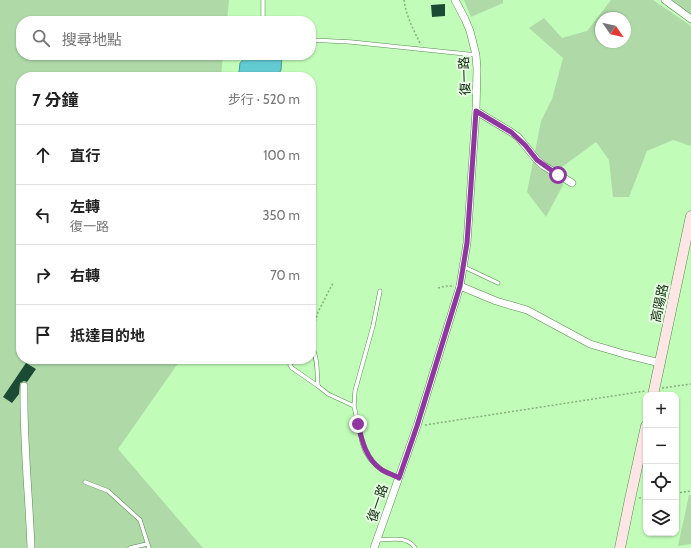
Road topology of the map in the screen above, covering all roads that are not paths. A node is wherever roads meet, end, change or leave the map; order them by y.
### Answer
1 (263, 0) edge
2 (455, 0) edge
3 (665, 0) edge
4 (263, 16) edge
5 (691, 18) edge
6 (316, 40) edge
7 (476, 55) junction
8 (476, 111) junction
9 (572, 183) dead end
10 (691, 216) edge
11 (464, 267) junction
12 (498, 283) dead end
13 (460, 286) junction
14 (380, 291) dead end
15 (660, 363) junction
16 (290, 364) edge
17 (316, 364) edge
18 (24, 386) dead end
19 (318, 386) junction
20 (654, 392) edge
21 (354, 406) junction
22 (646, 428) edge
23 (399, 478) junction
24 (85, 482) dead end
25 (377, 540) junction
26 (147, 544) junction
27 (31, 548) edge
28 (130, 548) edge
29 (148, 548) edge
30 (374, 548) edge
31 (415, 548) edge
32 (620, 548) edge

1 - 4 lane
2 - 7 street, 復一路
3 - 5 street
6 - 7 lane
7 - 8 street, 復一路
8 - 9 street
8 - 11 street, 復一路
10 - 15 street, 高陽路
11 - 12 lane
11 - 13 street, 復一路
13 - 15 street
13 - 23 street, 復一路
14 - 21 lane
15 - 20 street, 高陽路
16 - 19 lane
17 - 19 lane
18 - 27 street
19 - 21 lane
21 - 23 lane
22 - 32 street
23 - 25 street, 復一路
24 - 26 lane
25 - 30 street, 復一路
25 - 31 lane
26 - 28 lane
26 - 29 lane

